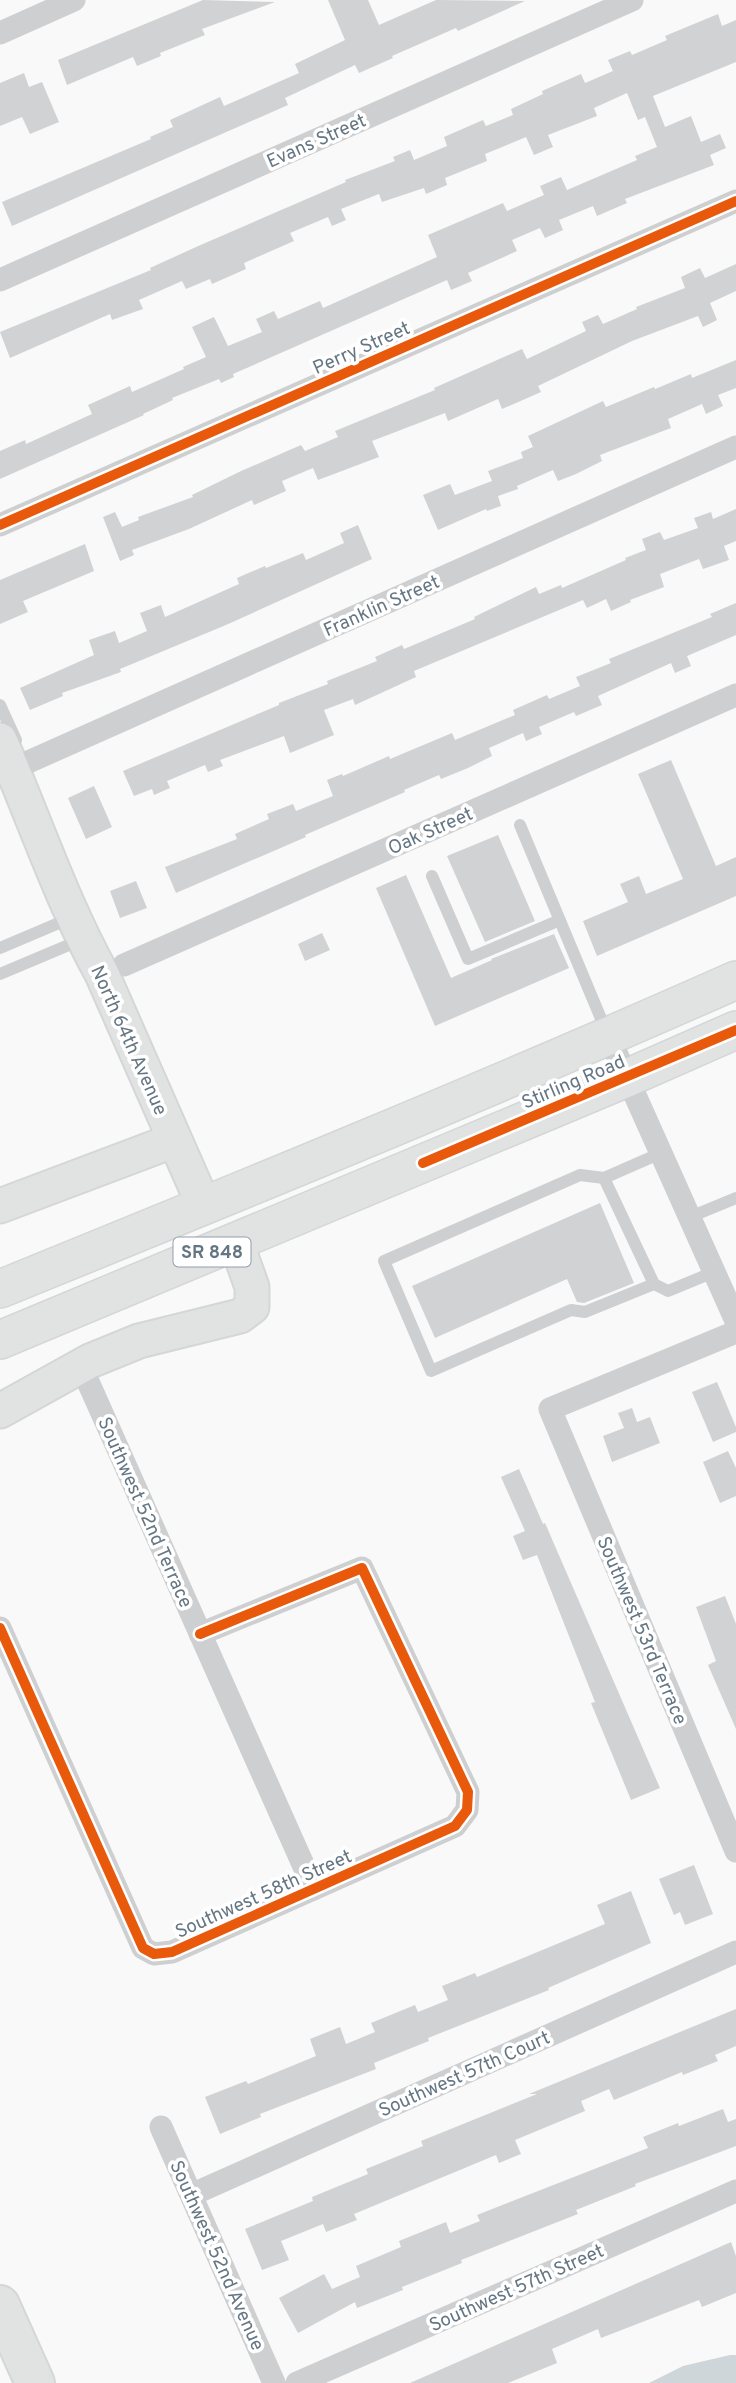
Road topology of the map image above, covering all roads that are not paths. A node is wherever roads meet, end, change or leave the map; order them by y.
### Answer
1 (74, 0) edge
2 (632, 0) edge
3 (0, 33) edge
4 (736, 201) edge
5 (0, 280) edge
6 (736, 447) edge
7 (0, 525) edge
8 (736, 695) edge
9 (0, 705) edge
10 (0, 740) edge
11 (26, 763) joint
12 (0, 804) edge
13 (520, 825) dead end
14 (55, 874) junction
15 (432, 876) dead end
16 (560, 920) junction
17 (78, 928) junction
18 (0, 948) edge
19 (0, 955) edge
20 (124, 964) dead end
21 (4, 973) edge
22 (736, 980) edge
23 (736, 1030) edge
24 (609, 1037) junction
25 (627, 1078) junction
26 (175, 1140) junction
27 (661, 1153) junction
28 (604, 1178) junction
29 (736, 1198) edge
30 (0, 1206) edge
31 (204, 1206) junction
32 (690, 1217) junction
33 (236, 1242) junction
34 (714, 1272) junction
35 (654, 1284) junction
36 (0, 1289) edge
37 (736, 1321) edge
38 (736, 1332) edge
39 (0, 1340) edge
40 (81, 1366) junction
41 (0, 1411) edge
42 (0, 1628) edge
43 (200, 1634) junction
44 (736, 1851) edge
45 (314, 1889) junction
46 (736, 1952) edge
47 (161, 2127) dead end
48 (736, 2191) edge
49 (191, 2195) junction
50 (0, 2305) edge
51 (35, 2383) edge
52 (274, 2383) edge
53 (297, 2383) edge

1 - 3 street
2 - 5 street, Evans Street
4 - 7 street, Perry Street
6 - 11 street, Franklin Street
8 - 20 street, Oak Street
9 - 11 lane
10 - 14 street, North 64th Avenue
12 - 14 street, North 64th Avenue
13 - 16 lane
14 - 17 street, North 64th Avenue
15 - 16 lane
16 - 24 lane
17 - 18 lane
17 - 21 lane
17 - 26 street, North 64th Avenue
19 - 21 lane
22 - 24 main road, Stirling Road / SR 848
23 - 25 main road, Stirling Road / SR 848
24 - 25 street
24 - 31 main road, Stirling Road / SR 848
25 - 27 street
25 - 33 main road, Stirling Road / SR 848
26 - 30 street
26 - 31 street, North 64th Avenue
27 - 28 lane
27 - 32 street
28 - 35 lane
28 - 35 lane
29 - 32 lane
31 - 36 main road, Stirling Road / SR 848
32 - 34 street
33 - 39 main road, Stirling Road / SR 848
33 - 40 street
34 - 35 lane
34 - 37 street
38 - 44 street, Southwest 53rd Terrace
40 - 41 street
40 - 43 street, Southwest 52nd Terrace
42 - 45 street, Southwest 58th Street
43 - 45 street, Southwest 52nd Terrace
43 - 45 street, Southwest 58th Street
46 - 49 street, Southwest 57th Court
47 - 49 street, Southwest 52nd Avenue
48 - 53 street, Southwest 57th Street
49 - 52 street, Southwest 52nd Avenue
50 - 51 highway

